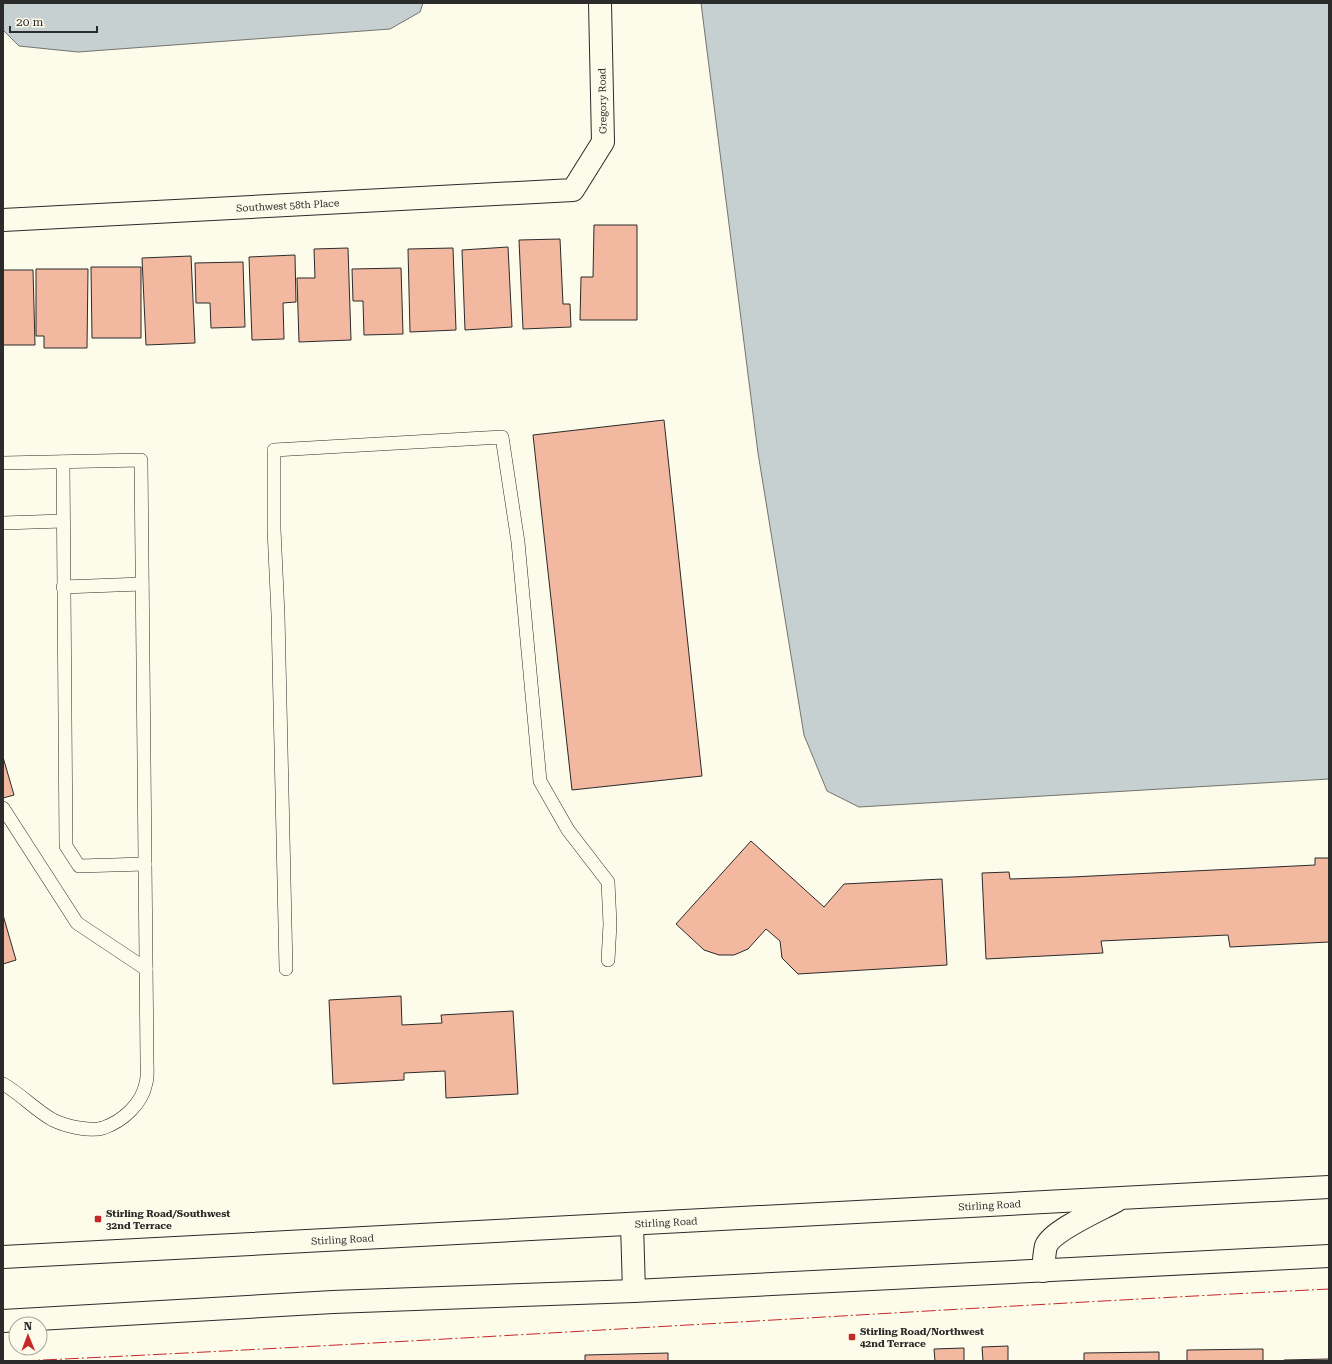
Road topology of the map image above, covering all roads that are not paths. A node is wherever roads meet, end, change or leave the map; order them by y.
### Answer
1 (600, 3) edge
2 (573, 190) joint
3 (3, 220) edge
4 (63, 462) junction
5 (3, 463) edge
6 (63, 521) junction
7 (3, 523) edge
8 (142, 584) junction
9 (63, 587) junction
10 (3, 808) edge
11 (145, 864) junction
12 (608, 960) dead end
13 (146, 969) junction
14 (286, 969) dead end
15 (3, 1084) edge
16 (1329, 1186) edge
17 (1122, 1198) junction
18 (632, 1224) junction
19 (1329, 1256) edge
20 (3, 1257) edge
21 (1043, 1271) junction
22 (634, 1291) junction
23 (3, 1321) edge

1 - 2 main road, Gregory Road
2 - 3 main road, Southwest 58th Place
4 - 5 lane
4 - 6 lane
4 - 8 lane
6 - 7 lane
6 - 9 lane
8 - 9 lane
8 - 11 lane
9 - 11 lane
10 - 13 lane
11 - 13 lane
12 - 14 lane
13 - 15 lane
16 - 17 main road, Stirling Road
17 - 18 main road, Stirling Road
17 - 21 main road
18 - 20 main road, Stirling Road
18 - 22 main road
19 - 21 main road
21 - 22 main road
22 - 23 main road

